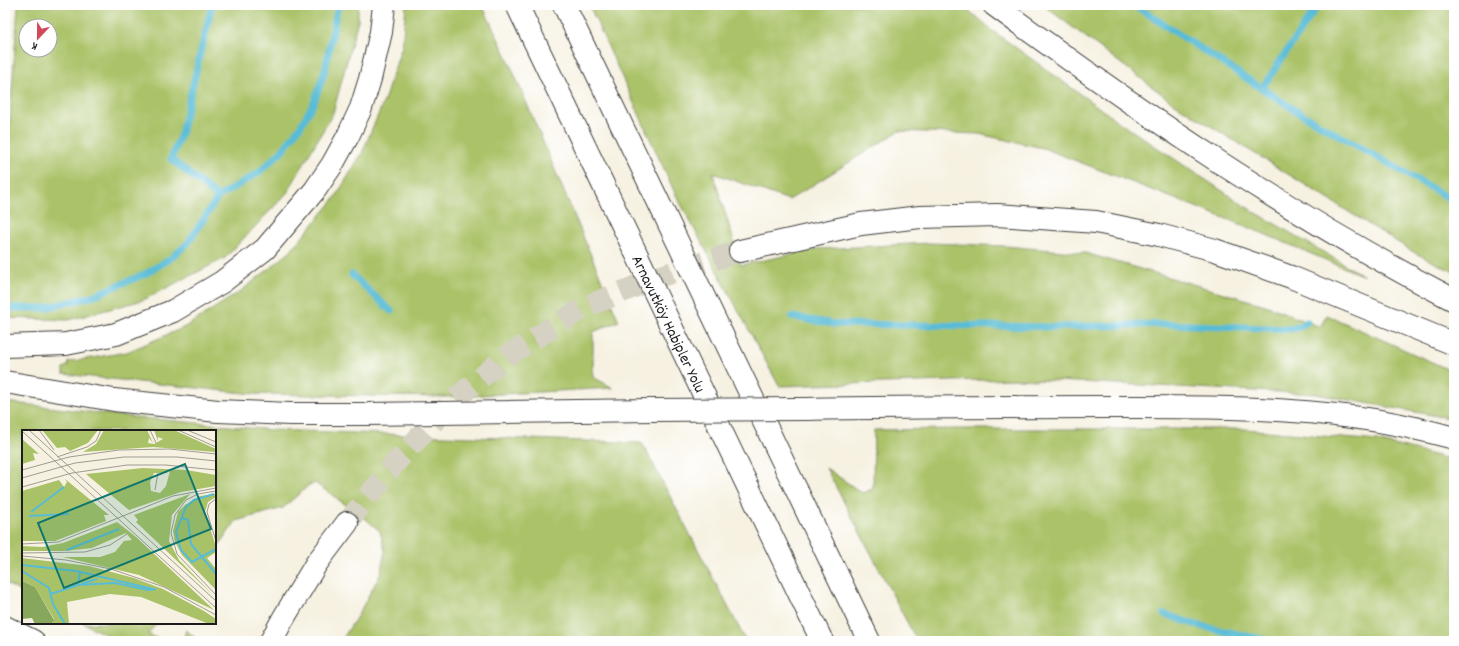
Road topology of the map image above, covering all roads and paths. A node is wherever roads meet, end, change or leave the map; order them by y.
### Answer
1 (384, 5) edge
2 (517, 5) edge
3 (564, 5) edge
4 (994, 5) edge
5 (740, 251) tunnel mouth
6 (1454, 300) edge
7 (1454, 344) edge
8 (5, 346) edge
9 (5, 382) edge
10 (1454, 438) edge
11 (347, 523) tunnel mouth
12 (5, 627) edge
13 (33, 641) edge
14 (271, 641) edge
15 (822, 641) edge
16 (869, 641) edge

1 - 8 highway
2 - 15 highway, Arnavutköy Habipler Yolu
3 - 16 highway
4 - 6 highway
5 - 7 highway
9 - 10 highway, bridge
11 - 14 highway
12 - 13 highway

